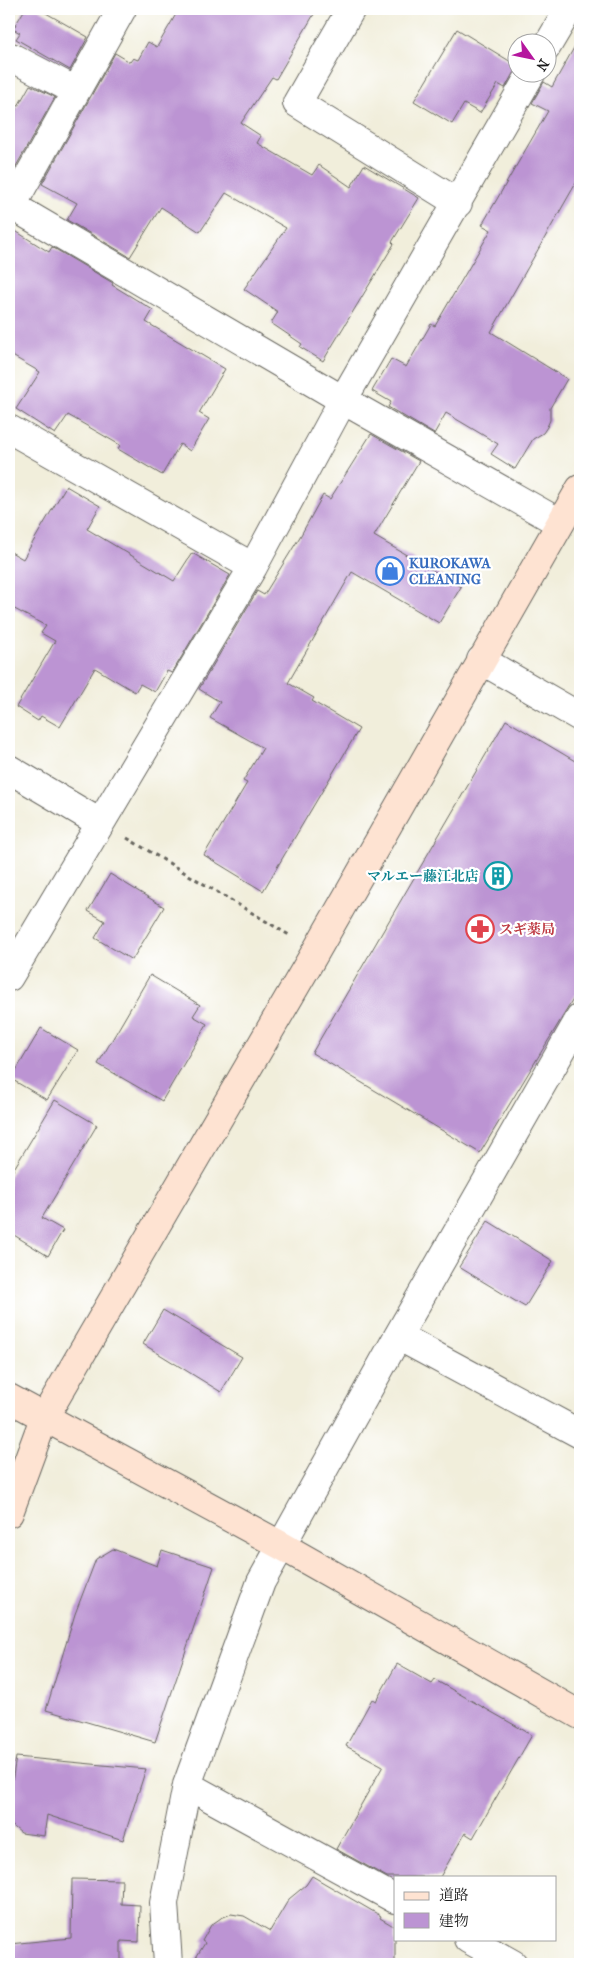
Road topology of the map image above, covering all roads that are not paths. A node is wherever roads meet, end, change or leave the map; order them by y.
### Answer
1 (122, 9) edge
2 (351, 9) edge
3 (569, 9) edge
4 (555, 32) edge
5 (9, 61) edge
6 (526, 82) edge
7 (76, 91) junction
8 (458, 203) junction
9 (10, 207) edge
10 (343, 400) junction
11 (9, 429) edge
12 (580, 489) edge
13 (560, 523) junction
14 (253, 567) junction
15 (481, 660) junction
16 (580, 717) edge
17 (9, 769) edge
18 (100, 823) junction
19 (9, 977) edge
20 (580, 1018) edge
21 (398, 1336) junction
22 (9, 1398) edge
23 (44, 1418) junction
24 (580, 1434) edge
25 (9, 1513) edge
26 (282, 1546) junction
27 (580, 1715) edge
28 (187, 1785) junction
29 (394, 1898) edge
30 (470, 1940) edge
31 (168, 1964) edge
32 (513, 1964) edge

1 - 7 street
2 - 8 street
3 - 4 street
5 - 7 street
6 - 8 street
7 - 9 street
8 - 10 street
9 - 10 street
10 - 13 street
10 - 14 street
11 - 14 street
12 - 13 street
13 - 15 street
14 - 18 street
15 - 16 street
15 - 23 street
17 - 18 street
18 - 19 street
20 - 21 street
21 - 24 street
21 - 26 street
22 - 23 street
23 - 25 street
23 - 26 street
26 - 27 street
26 - 28 street
28 - 29 street
28 - 31 street
30 - 32 street

